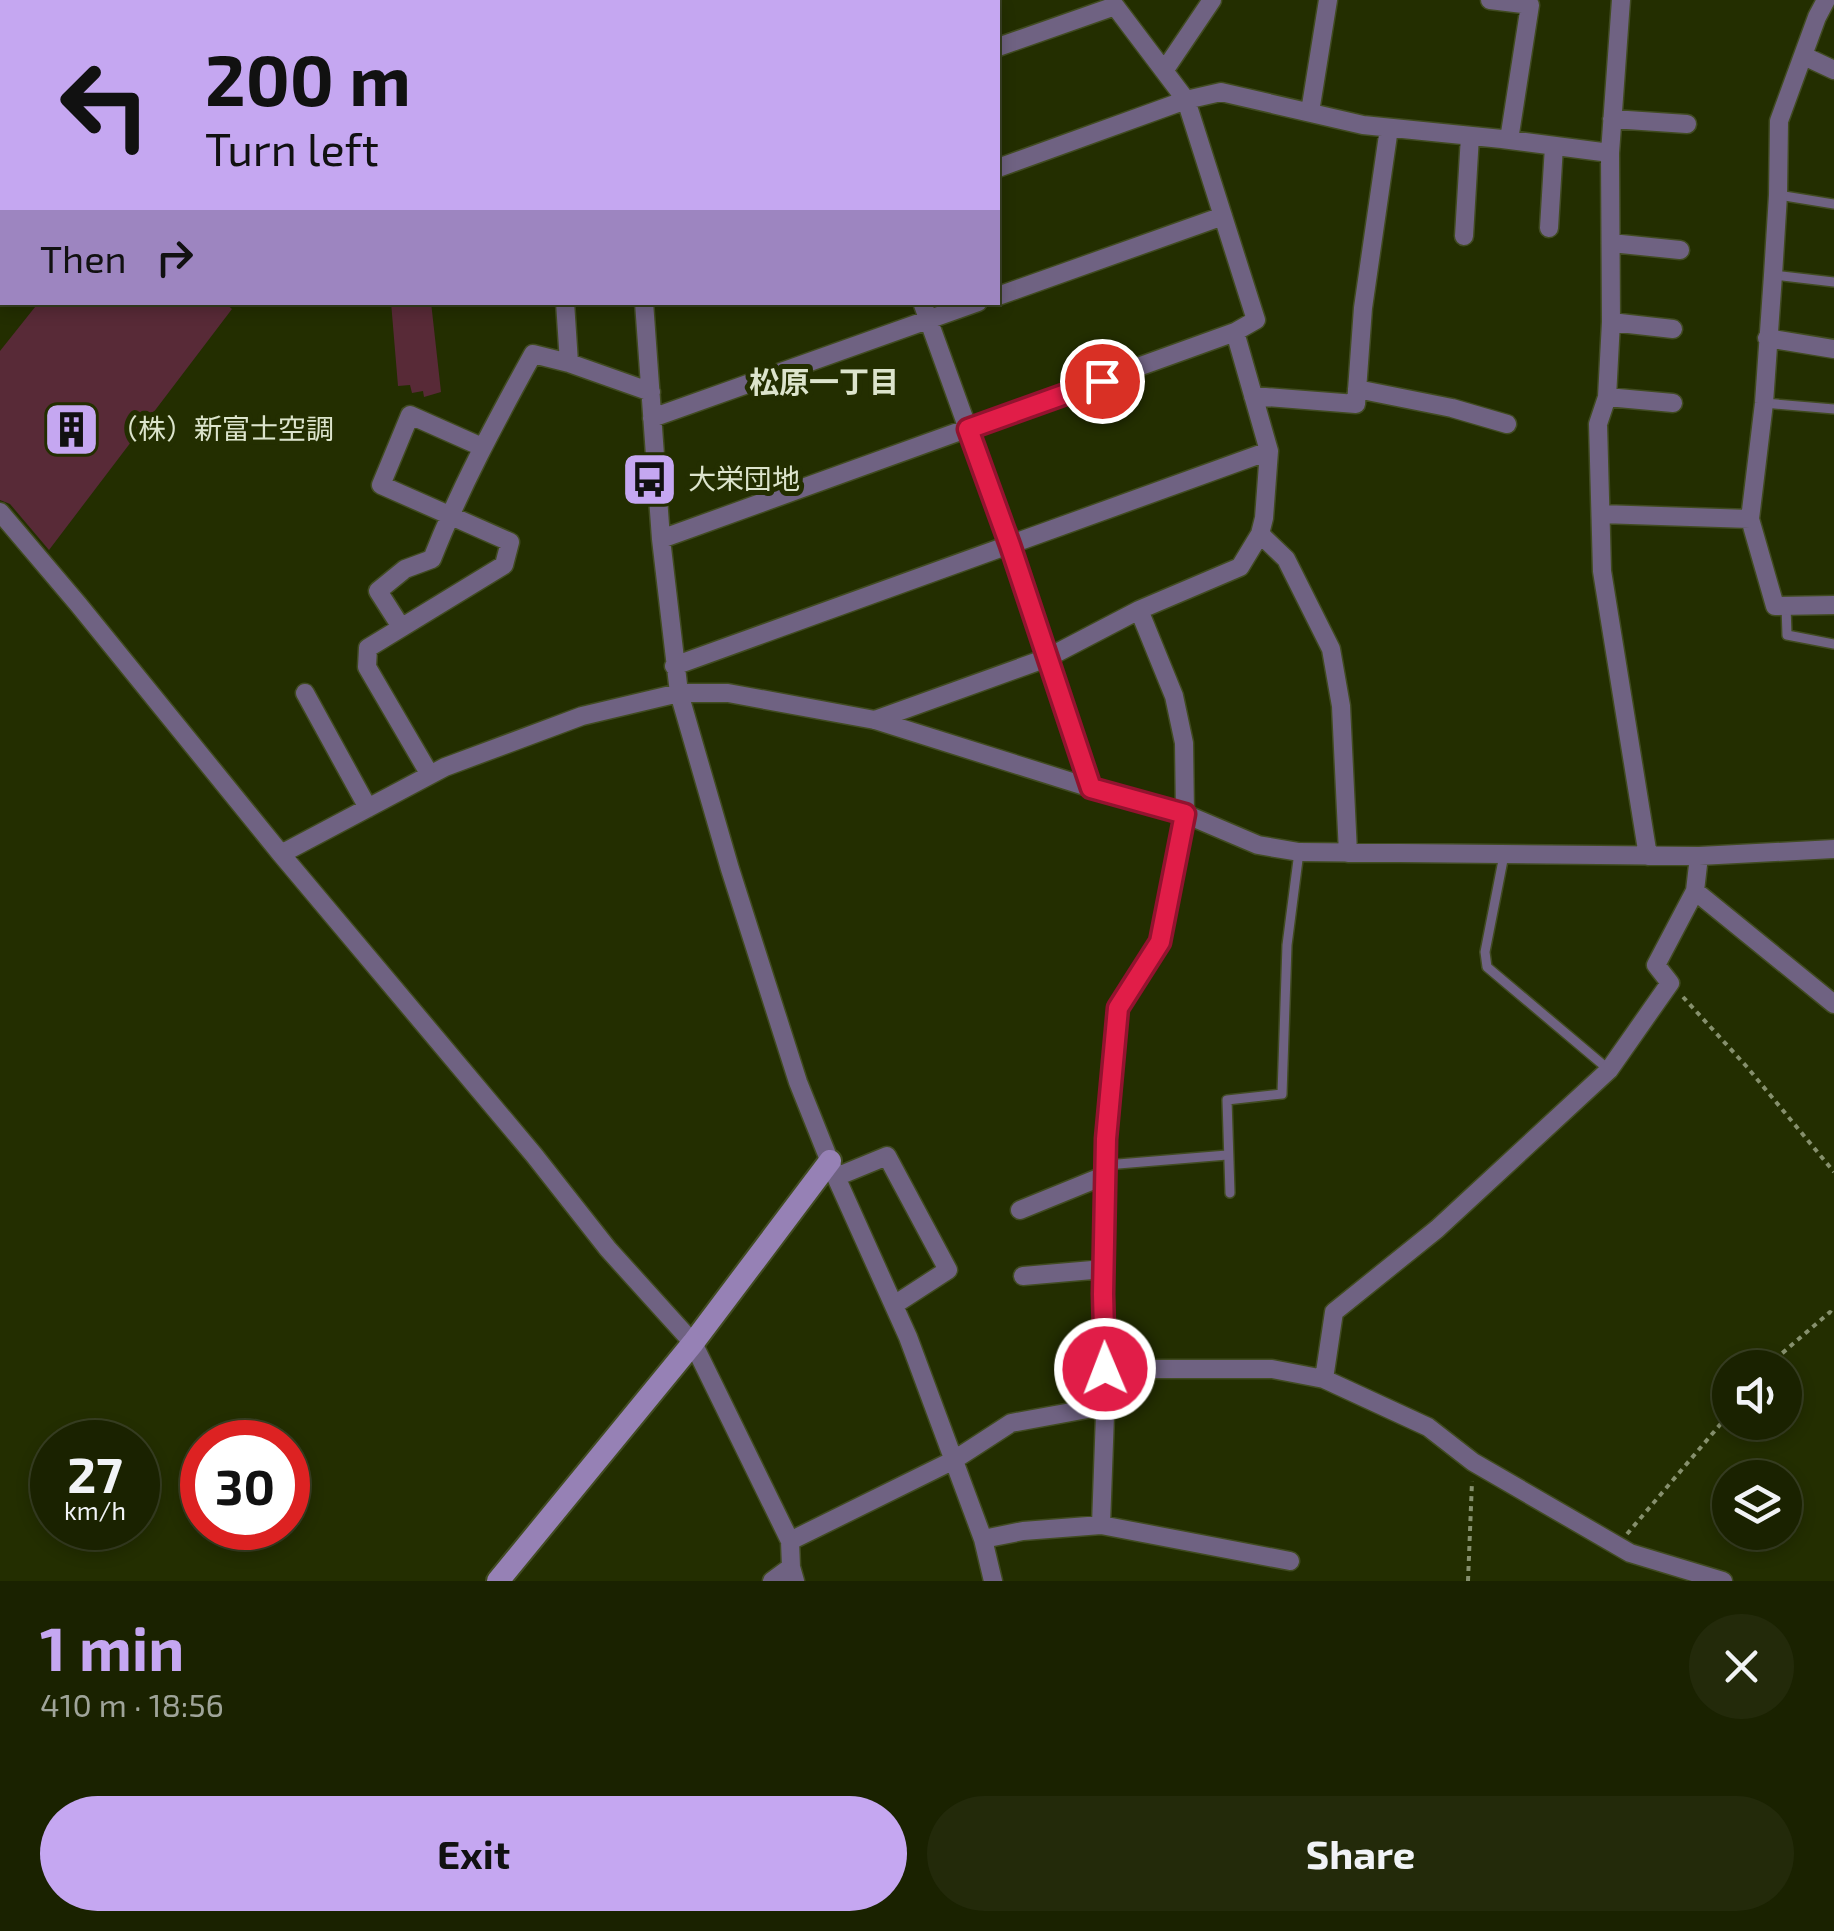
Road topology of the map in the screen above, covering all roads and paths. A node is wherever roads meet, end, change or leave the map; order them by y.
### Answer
1 (1212, 0) edge
2 (1328, 0) edge
3 (1490, 0) edge
4 (1620, 0) edge
5 (1826, 0) edge
6 (1000, 46) edge
7 (1804, 56) junction
8 (1834, 70) edge
9 (1164, 71) junction
10 (1186, 100) junction
11 (1310, 112) junction
12 (1612, 119) junction
13 (1687, 124) dead end
14 (1389, 128) junction
15 (1470, 136) junction
16 (1509, 140) junction
17 (1554, 146) junction
18 (1610, 153) junction
19 (1000, 167) edge
20 (1778, 195) junction
21 (1834, 204) edge
22 (1223, 216) junction
23 (1549, 228) dead end
24 (1464, 236) dead end
25 (1611, 243) junction
26 (1680, 250) dead end
27 (1774, 275) junction
28 (1834, 282) edge
29 (1000, 295) edge
30 (565, 305) edge
31 (644, 305) edge
32 (960, 305) edge
33 (925, 311) edge
34 (1611, 322) junction
35 (1674, 329) dead end
36 (1235, 332) junction
37 (1767, 338) junction
38 (1834, 349) edge
39 (569, 363) junction
40 (1357, 389) junction
41 (650, 392) junction
42 (1252, 396) junction
43 (1607, 397) junction
44 (1673, 403) dead end
45 (1764, 403) junction
46 (1834, 409) edge
47 (652, 418) junction
48 (1507, 424) dead end
49 (968, 429) junction
50 (482, 447) junction
51 (1269, 451) junction
52 (0, 512) edge
53 (450, 514) junction
54 (1601, 514) junction
55 (1750, 519) junction
56 (1260, 534) junction
57 (661, 538) junction
58 (1010, 545) junction
59 (1834, 605) edge
60 (1786, 606) junction
61 (1138, 610) junction
62 (401, 627) junction
63 (1834, 644) edge
64 (1046, 658) junction
65 (674, 666) junction
66 (305, 693) dead end
67 (678, 693) junction
68 (875, 720) junction
69 (430, 775) junction
70 (1091, 788) junction
71 (368, 808) junction
72 (1185, 814) junction
73 (1834, 849) edge
74 (1299, 852) junction
75 (1348, 853) junction
76 (281, 854) junction
77 (1504, 855) junction
78 (1648, 856) junction
79 (1699, 856) junction
80 (1695, 891) junction
81 (1670, 983) junction
82 (1834, 1004) edge
83 (1609, 1070) junction
84 (1227, 1154) junction
85 (833, 1169) junction
86 (1106, 1170) junction
87 (1834, 1172) edge
88 (1230, 1193) dead end
89 (1020, 1210) dead end
90 (1104, 1269) junction
91 (1023, 1276) dead end
92 (894, 1305) junction
93 (1834, 1315) edge
94 (693, 1342) junction
95 (1786, 1350) edge
96 (1105, 1369) junction
97 (1324, 1379) junction
98 (1104, 1406) junction
99 (1712, 1434) edge
100 (954, 1460) junction
101 (1473, 1462) junction
102 (1101, 1524) junction
103 (984, 1539) junction
104 (790, 1542) junction
105 (1617, 1545) junction
106 (1290, 1561) dead end
107 (793, 1574) edge
108 (498, 1581) edge
109 (772, 1581) edge
110 (993, 1581) edge
111 (1468, 1581) edge
112 (1724, 1581) edge

1 - 9 street
2 - 11 street
3 - 16 street
4 - 12 street
5 - 7 street
6 - 9 street
7 - 8 street
7 - 20 street
9 - 10 street
10 - 11 street
10 - 19 street
10 - 22 street
11 - 14 street
12 - 13 street
12 - 18 street
14 - 15 street
14 - 40 street
15 - 16 street
15 - 24 street
16 - 17 street
17 - 18 street
17 - 23 street
18 - 25 street
20 - 21 lane
20 - 27 street
22 - 29 street
22 - 36 street
25 - 26 street
25 - 34 street
27 - 28 lane
27 - 37 street
30 - 39 street
31 - 41 street
32 - 33 street
33 - 47 street
33 - 49 street
34 - 35 street
34 - 43 street
36 - 42 street
36 - 49 street
37 - 38 street
37 - 45 street
39 - 41 street
39 - 50 street
40 - 42 street
40 - 48 street
41 - 47 street
42 - 51 street
43 - 44 street
43 - 54 street
45 - 46 lane
45 - 55 street
47 - 57 street
49 - 57 street
49 - 58 street
50 - 53 street
50 - 53 street
51 - 56 street
51 - 58 street
52 - 76 street
53 - 62 street
53 - 62 street
54 - 55 street
54 - 78 street
55 - 60 street
56 - 61 street
56 - 75 street
57 - 65 street
58 - 64 street
58 - 65 street
59 - 60 street
60 - 63 lane
61 - 64 street
61 - 72 street
62 - 69 street
64 - 68 street
64 - 70 street
65 - 67 street
66 - 71 street
67 - 68 street
67 - 69 street
67 - 85 street
68 - 70 street
69 - 71 street
70 - 72 street
71 - 76 street
72 - 74 street
72 - 86 street
73 - 79 street
74 - 75 street
74 - 84 lane
75 - 77 street
76 - 94 street
77 - 78 street
77 - 83 lane
78 - 79 street
79 - 80 street
80 - 81 street
80 - 82 street
81 - 83 street
81 - 87 path
83 - 97 street
84 - 86 lane
84 - 88 lane
85 - 92 street
85 - 92 street
85 - 94 street
86 - 89 street
86 - 90 street
90 - 91 street
90 - 96 street
92 - 100 street
93 - 95 path
94 - 104 street
94 - 108 street
96 - 97 street
96 - 98 street
97 - 101 street
98 - 100 street
98 - 102 street
99 - 105 path
100 - 103 street
100 - 104 street
101 - 105 street
101 - 111 path
102 - 103 street
102 - 106 street
103 - 110 street
104 - 107 street
105 - 112 street
107 - 109 street

